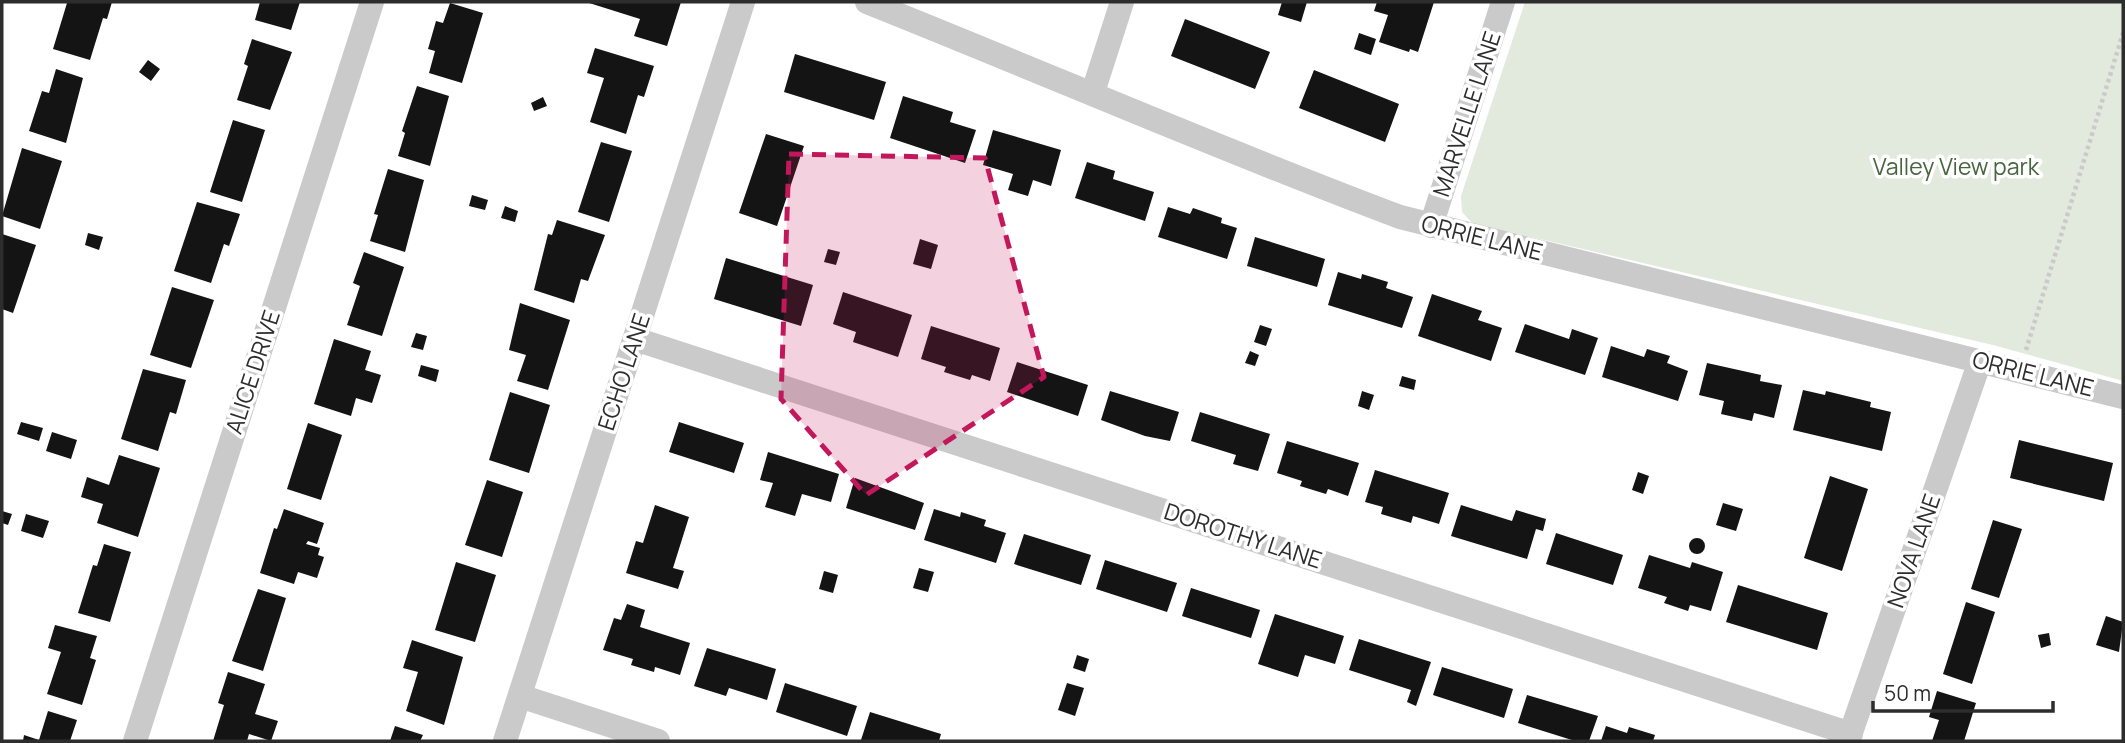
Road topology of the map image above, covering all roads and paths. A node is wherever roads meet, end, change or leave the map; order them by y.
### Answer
1 (372, 2) edge
2 (743, 2) edge
3 (867, 2) edge
4 (1122, 2) edge
5 (1503, 2) edge
6 (2123, 33) edge
7 (1093, 92) junction
8 (1431, 226) junction
9 (635, 339) junction
10 (1980, 361) junction
11 (2020, 371) junction
12 (2123, 397) edge
13 (520, 696) junction
14 (1849, 738) edge
15 (135, 741) edge
16 (505, 741) edge
17 (659, 741) edge

1 - 15 street, ALICE DRIVE
2 - 9 street, ECHO LANE
3 - 7 street, ORRIE LANE
4 - 7 street
5 - 8 street, MARVELLE LANE
6 - 11 path
7 - 8 street, ORRIE LANE
8 - 10 street, ORRIE LANE
9 - 13 street, ECHO LANE
9 - 14 street, DOROTHY LANE
10 - 11 street, ORRIE LANE
10 - 14 street, NOVA LANE
11 - 12 street, ORRIE LANE
13 - 16 street, ECHO LANE
13 - 17 street

